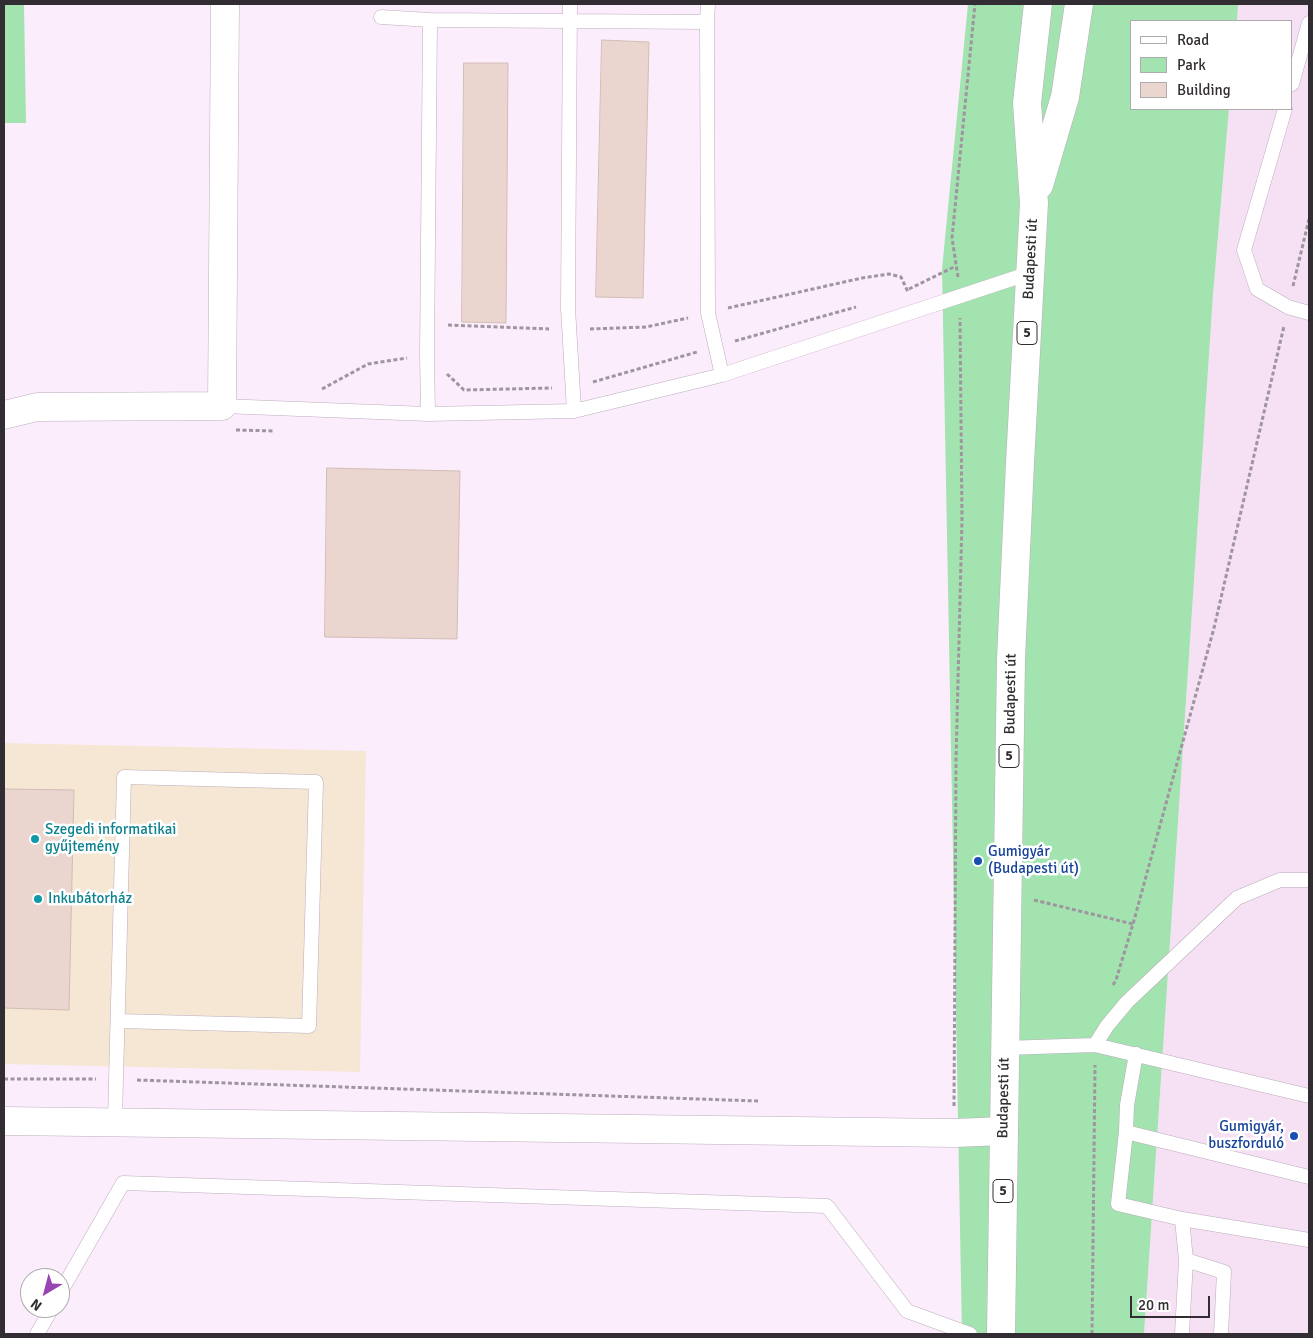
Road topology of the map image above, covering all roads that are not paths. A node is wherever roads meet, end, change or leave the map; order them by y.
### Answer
1 (225, 4) edge
2 (570, 4) edge
3 (708, 4) edge
4 (1038, 4) edge
5 (1079, 4) edge
6 (381, 17) dead end
7 (430, 20) junction
8 (570, 21) junction
9 (707, 22) junction
10 (1309, 23) edge
11 (1293, 80) edge
12 (1285, 110) edge
13 (1034, 203) junction
14 (1030, 272) junction
15 (1309, 313) edge
16 (722, 375) junction
17 (222, 406) junction
18 (574, 412) junction
19 (428, 414) junction
20 (4, 415) edge
21 (1309, 880) edge
22 (118, 1021) junction
23 (1096, 1045) junction
24 (1005, 1048) junction
25 (1136, 1054) junction
26 (1309, 1096) edge
27 (4, 1121) edge
28 (115, 1123) junction
29 (1004, 1131) junction
30 (1126, 1132) junction
31 (1309, 1177) edge
32 (1182, 1219) junction
33 (1309, 1240) edge
34 (1186, 1260) junction
35 (70, 1276) edge
36 (46, 1318) edge
37 (37, 1334) edge
38 (970, 1334) edge
39 (1001, 1334) edge
40 (1182, 1334) edge
41 (1221, 1334) edge

1 - 17 street
2 - 8 lane
3 - 9 lane
4 - 13 street, Budapesti út / 5
5 - 13 street, Budapesti út / 5
6 - 7 lane
7 - 8 lane
7 - 19 lane
8 - 9 lane
8 - 18 lane
9 - 16 lane
10 - 11 lane
12 - 15 lane
13 - 14 street, Budapesti út / 5
14 - 16 lane
14 - 24 street, Budapesti út / 5
16 - 18 lane
17 - 19 lane
17 - 20 street
18 - 19 lane
21 - 23 lane
22 - 22 lane
22 - 28 lane
23 - 24 lane
23 - 25 lane
24 - 29 street, Budapesti út / 5
25 - 26 lane
25 - 30 lane
27 - 28 street
28 - 29 street
29 - 39 street, Budapesti út / 5
30 - 31 lane
30 - 32 lane
32 - 33 lane
32 - 34 lane
34 - 40 lane
34 - 41 lane
35 - 38 lane
36 - 37 lane

